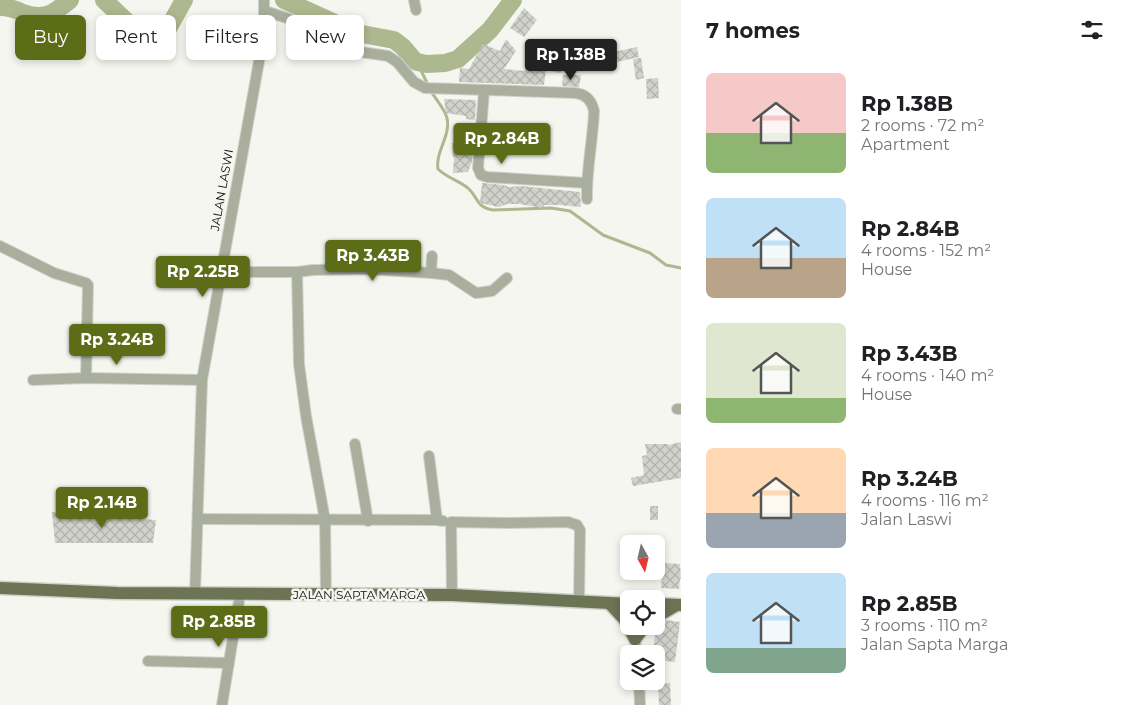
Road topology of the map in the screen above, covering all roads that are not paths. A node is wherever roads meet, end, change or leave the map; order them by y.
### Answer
1 (265, 5) edge
2 (484, 91) junction
3 (586, 183) junction
4 (587, 199) dead end
5 (0, 246) edge
6 (432, 256) dead end
7 (220, 272) junction
8 (297, 272) junction
9 (431, 273) junction
10 (507, 278) dead end
11 (86, 378) junction
12 (33, 380) dead end
13 (202, 380) junction
14 (355, 444) dead end
15 (429, 456) dead end
16 (198, 519) junction
17 (325, 520) junction
18 (437, 520) junction
19 (368, 521) junction
20 (451, 522) junction
21 (0, 588) edge
22 (195, 594) junction
23 (240, 595) junction
24 (326, 595) junction
25 (452, 595) junction
26 (579, 601) junction
27 (609, 603) junction
28 (620, 604) edge
29 (665, 604) edge
30 (679, 605) edge
31 (665, 612) edge
32 (620, 615) edge
33 (148, 662) dead end
34 (229, 663) junction
35 (639, 690) edge
36 (222, 705) edge
37 (640, 705) edge

1 - 2 street
1 - 7 street, JALAN LASWI
2 - 3 street
2 - 3 street
3 - 4 street
5 - 11 street
6 - 9 street
7 - 8 street
7 - 13 street, JALAN LASWI
8 - 9 street
8 - 17 street
9 - 10 street
11 - 12 street
11 - 13 street
13 - 16 street, JALAN LASWI
14 - 19 street
15 - 18 street
16 - 17 street
16 - 22 street, JALAN LASWI
17 - 19 street
17 - 24 street
18 - 19 street
18 - 20 street
20 - 25 street
20 - 26 street
21 - 22 main road, JALAN SAPTA MARGA
22 - 23 main road, JALAN SAPTA MARGA
23 - 24 main road, JALAN SAPTA MARGA
23 - 34 street
24 - 25 main road, JALAN SAPTA MARGA
25 - 26 main road, JALAN SAPTA MARGA
26 - 27 main road, JALAN SAPTA MARGA
27 - 28 main road, JALAN SAPTA MARGA
27 - 32 main road
29 - 30 main road
30 - 31 main road
33 - 34 street
34 - 36 street
35 - 37 street

